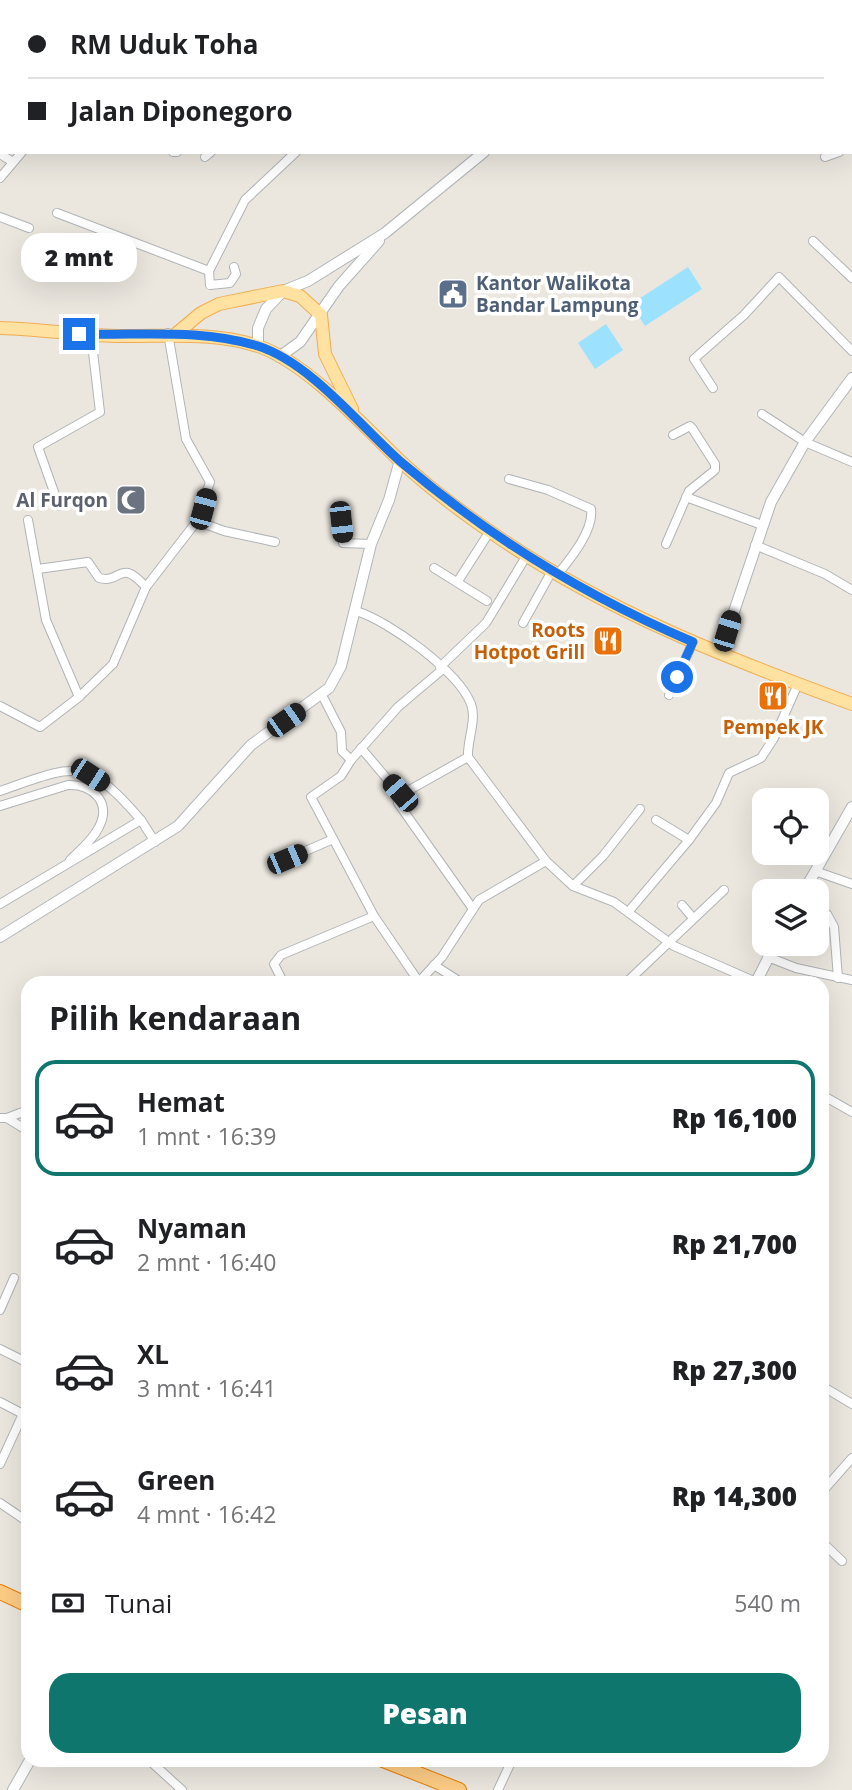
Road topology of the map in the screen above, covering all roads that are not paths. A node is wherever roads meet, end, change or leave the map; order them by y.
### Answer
1 (0, 154) edge
2 (20, 154) edge
3 (294, 154) edge
4 (482, 154) edge
5 (832, 154) edge
6 (825, 156) dead end
7 (13, 162) junction
8 (0, 178) edge
9 (57, 213) dead end
10 (0, 217) edge
11 (29, 228) dead end
12 (385, 233) junction
13 (813, 241) dead end
14 (234, 267) dead end
15 (209, 271) junction
16 (852, 278) edge
17 (283, 291) junction
18 (321, 314) junction
19 (0, 328) edge
20 (173, 333) junction
21 (92, 335) junction
22 (258, 346) junction
23 (852, 351) edge
24 (279, 356) junction
25 (852, 378) edge
26 (713, 388) dead end
27 (353, 413) junction
28 (762, 414) dead end
29 (673, 435) dead end
30 (805, 442) junction
31 (400, 460) junction
32 (852, 462) edge
33 (509, 479) dead end
34 (686, 497) junction
35 (59, 506) dead end
36 (27, 520) dead end
37 (197, 521) junction
38 (341, 522) dead end
39 (762, 525) junction
40 (490, 531) junction
41 (275, 542) dead end
42 (371, 544) junction
43 (666, 544) dead end
44 (755, 545) junction
45 (527, 555) junction
46 (434, 568) dead end
47 (38, 569) junction
48 (555, 573) junction
49 (458, 582) junction
50 (145, 587) junction
51 (852, 590) edge
52 (487, 601) dead end
53 (356, 611) junction
54 (523, 623) dead end
55 (693, 642) junction
56 (720, 653) junction
57 (442, 668) junction
58 (798, 684) junction
59 (321, 695) junction
60 (669, 695) dead end
61 (79, 697) junction
62 (852, 704) edge
63 (0, 706) edge
64 (361, 748) junction
65 (468, 757) junction
66 (351, 760) junction
67 (0, 791) edge
68 (400, 793) junction
69 (0, 806) edge
70 (852, 807) edge
71 (640, 809) dead end
72 (141, 820) junction
73 (656, 820) dead end
74 (331, 840) junction
75 (689, 840) junction
76 (155, 842) junction
77 (287, 859) dead end
78 (546, 861) junction
79 (60, 869) junction
80 (815, 870) junction
81 (810, 879) edge
82 (852, 884) edge
83 (573, 886) junction
84 (724, 890) dead end
85 (0, 904) edge
86 (682, 905) dead end
87 (473, 909) junction
88 (629, 911) junction
89 (374, 916) junction
90 (693, 918) junction
91 (829, 918) edge
92 (0, 937) edge
93 (668, 941) junction
94 (768, 957) joint
95 (434, 965) junction
96 (280, 976) edge
97 (413, 976) edge
98 (424, 976) edge
99 (451, 976) edge
100 (633, 976) edge
101 (740, 976) edge
102 (758, 976) edge
103 (838, 978) junction
104 (852, 981) edge
105 (829, 1100) edge
106 (21, 1112) edge
107 (852, 1112) edge
108 (4, 1118) edge
109 (21, 1127) edge
110 (14, 1278) dead end
111 (0, 1310) edge
112 (0, 1349) edge
113 (21, 1360) edge
114 (829, 1390) edge
115 (0, 1402) edge
116 (852, 1404) edge
117 (21, 1413) edge
118 (21, 1423) edge
119 (852, 1458) edge
120 (0, 1464) edge
121 (829, 1484) edge
122 (0, 1503) edge
123 (21, 1517) edge
124 (829, 1549) edge
125 (842, 1561) dead end
126 (0, 1592) edge
127 (21, 1602) edge
128 (26, 1767) edge
129 (157, 1767) edge
130 (401, 1767) edge
131 (509, 1767) edge
132 (13, 1790) edge
133 (182, 1790) edge
134 (459, 1790) edge
135 (498, 1790) edge

1 - 7 street
2 - 7 street
3 - 15 street
4 - 12 street
5 - 6 street
7 - 8 street
9 - 15 street
10 - 11 street
12 - 17 street
12 - 18 street
13 - 16 street
14 - 15 street
17 - 18 main road
17 - 20 main road
17 - 22 street
18 - 24 street
18 - 27 main road
19 - 21 main road
20 - 21 main road
20 - 22 main road
20 - 37 street
21 - 35 street
22 - 24 main road
23 - 26 street
24 - 27 main road
25 - 30 street
27 - 31 main road
28 - 30 street
29 - 34 street
30 - 32 street
30 - 39 street
31 - 40 main road
31 - 42 street
33 - 48 street
34 - 39 street
34 - 43 street
36 - 47 street
37 - 41 street
37 - 50 street
38 - 42 street
39 - 44 street
40 - 45 main road
40 - 49 street
42 - 53 street
44 - 51 street
44 - 56 street
45 - 48 main road
45 - 57 street
46 - 49 street
47 - 50 street
47 - 61 street
48 - 54 street
48 - 55 main road
49 - 52 street
50 - 61 street
53 - 57 street
53 - 59 street
55 - 56 main road
55 - 60 street
56 - 58 main road
57 - 64 street
57 - 65 street
58 - 62 main road
58 - 75 street
59 - 66 street
59 - 76 street
61 - 63 street
64 - 66 street
64 - 68 street
65 - 68 street
65 - 78 street
66 - 74 street
67 - 72 street
68 - 87 street
69 - 79 street
70 - 80 street
71 - 83 street
72 - 76 street
72 - 79 street
73 - 75 street
74 - 77 street
74 - 89 street
75 - 88 street
76 - 92 street
78 - 83 street
78 - 87 street
79 - 85 street
80 - 81 street
80 - 82 street
83 - 88 street
84 - 90 street
86 - 90 street
87 - 95 street
88 - 93 street
89 - 96 street
89 - 97 street
90 - 93 street
91 - 103 street
93 - 100 street
93 - 101 street
94 - 102 street
94 - 103 street
95 - 98 street
95 - 99 street
103 - 104 street
105 - 107 street
106 - 108 street
108 - 109 street
110 - 111 street
112 - 113 street
114 - 116 street
115 - 117 street
118 - 120 street
119 - 121 street
122 - 123 street
124 - 125 street
126 - 127 highway
128 - 132 street
129 - 133 street
130 - 134 highway
131 - 135 street

